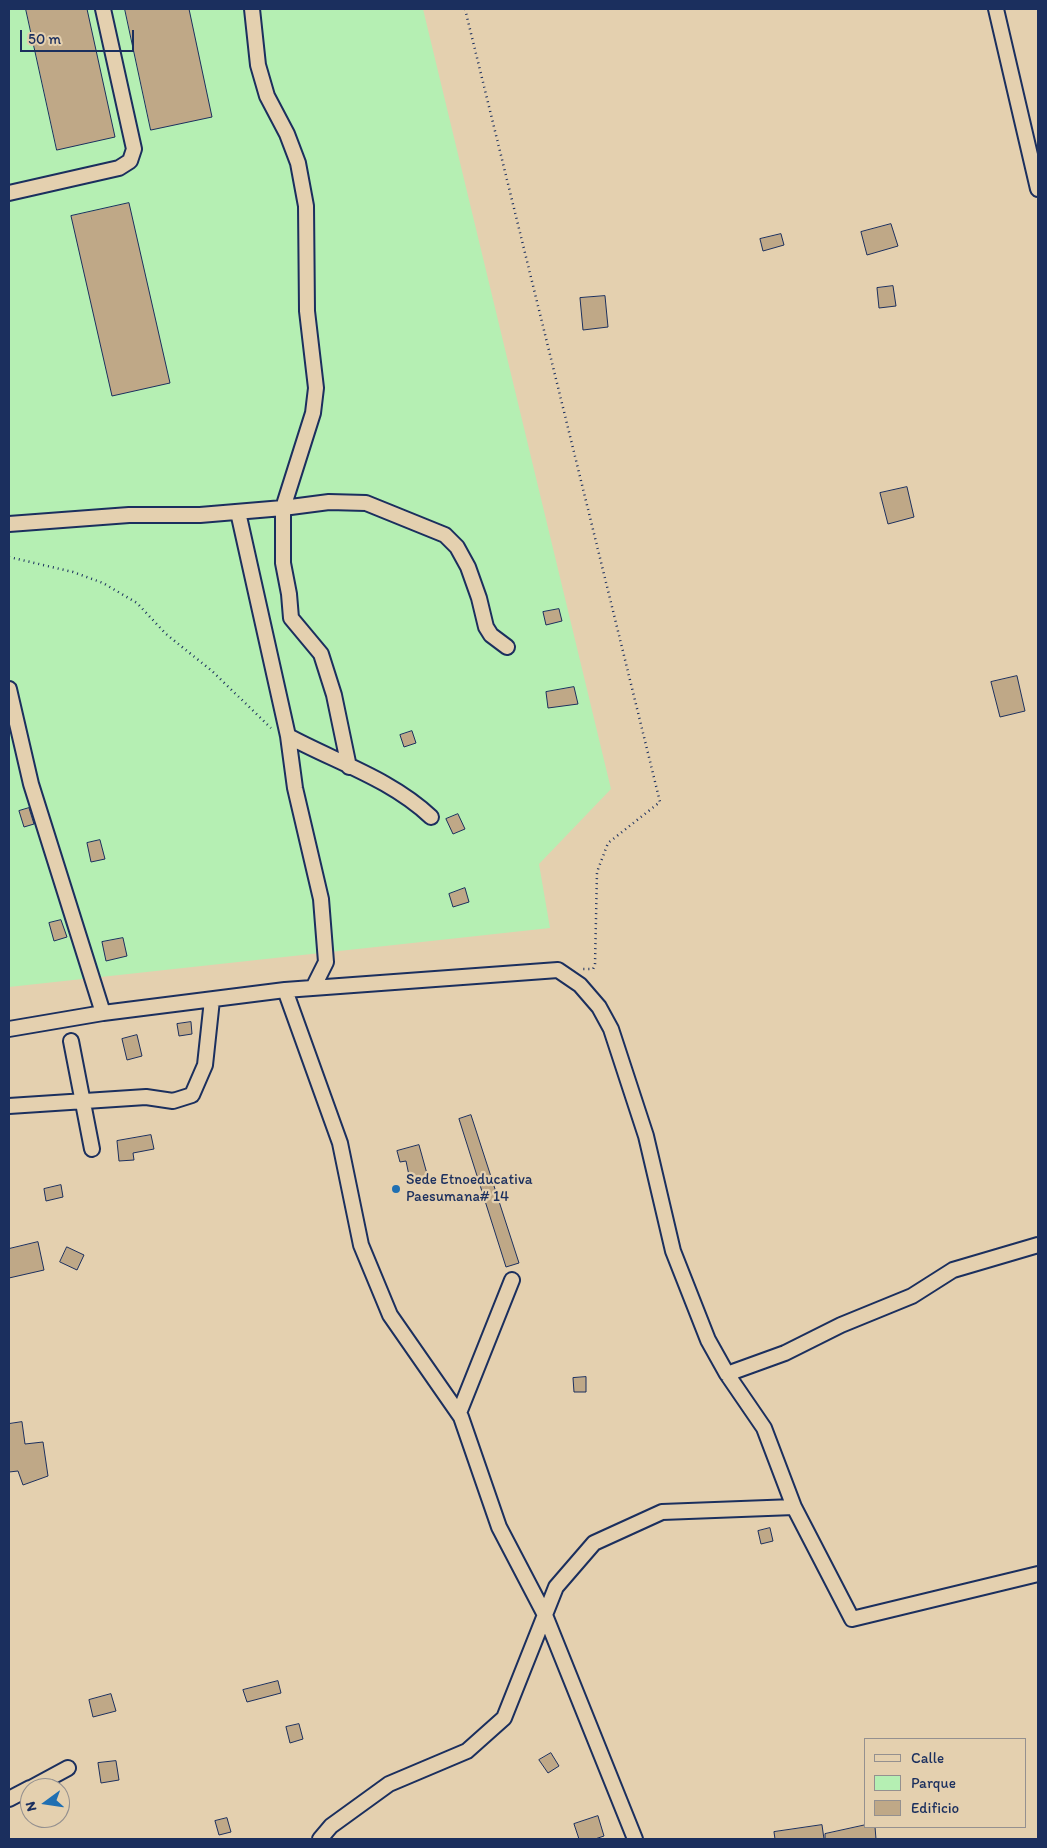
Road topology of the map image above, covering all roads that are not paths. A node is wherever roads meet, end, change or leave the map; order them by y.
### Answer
1 (103, 9) edge
2 (252, 9) edge
3 (996, 9) edge
4 (1038, 189) edge
5 (9, 193) edge
6 (283, 508) junction
7 (238, 512) junction
8 (9, 524) edge
9 (507, 647) dead end
10 (9, 689) edge
11 (288, 736) junction
12 (349, 767) junction
13 (431, 818) dead end
14 (313, 988) junction
15 (285, 990) junction
16 (212, 1000) junction
17 (103, 1013) junction
18 (9, 1029) edge
19 (71, 1041) dead end
20 (82, 1100) junction
21 (9, 1106) edge
22 (92, 1149) dead end
23 (1038, 1245) edge
24 (512, 1280) dead end
25 (726, 1374) junction
26 (459, 1413) junction
27 (794, 1507) junction
28 (1038, 1574) edge
29 (545, 1615) junction
30 (68, 1768) dead end
31 (49, 1778) edge
32 (320, 1839) edge
33 (635, 1839) edge

1 - 5 street
2 - 6 street
3 - 4 street
6 - 7 street
6 - 9 street
6 - 12 street
7 - 8 street
7 - 11 street
10 - 17 street
11 - 12 street
11 - 14 street
12 - 13 street
14 - 15 street
14 - 25 street
15 - 16 street
15 - 26 street
16 - 17 street
16 - 20 street
17 - 18 street
19 - 20 street
20 - 21 street
20 - 22 street
23 - 25 street
24 - 26 street
25 - 27 street
26 - 29 street
27 - 28 street
27 - 29 street
29 - 32 street
29 - 33 street
30 - 31 street

